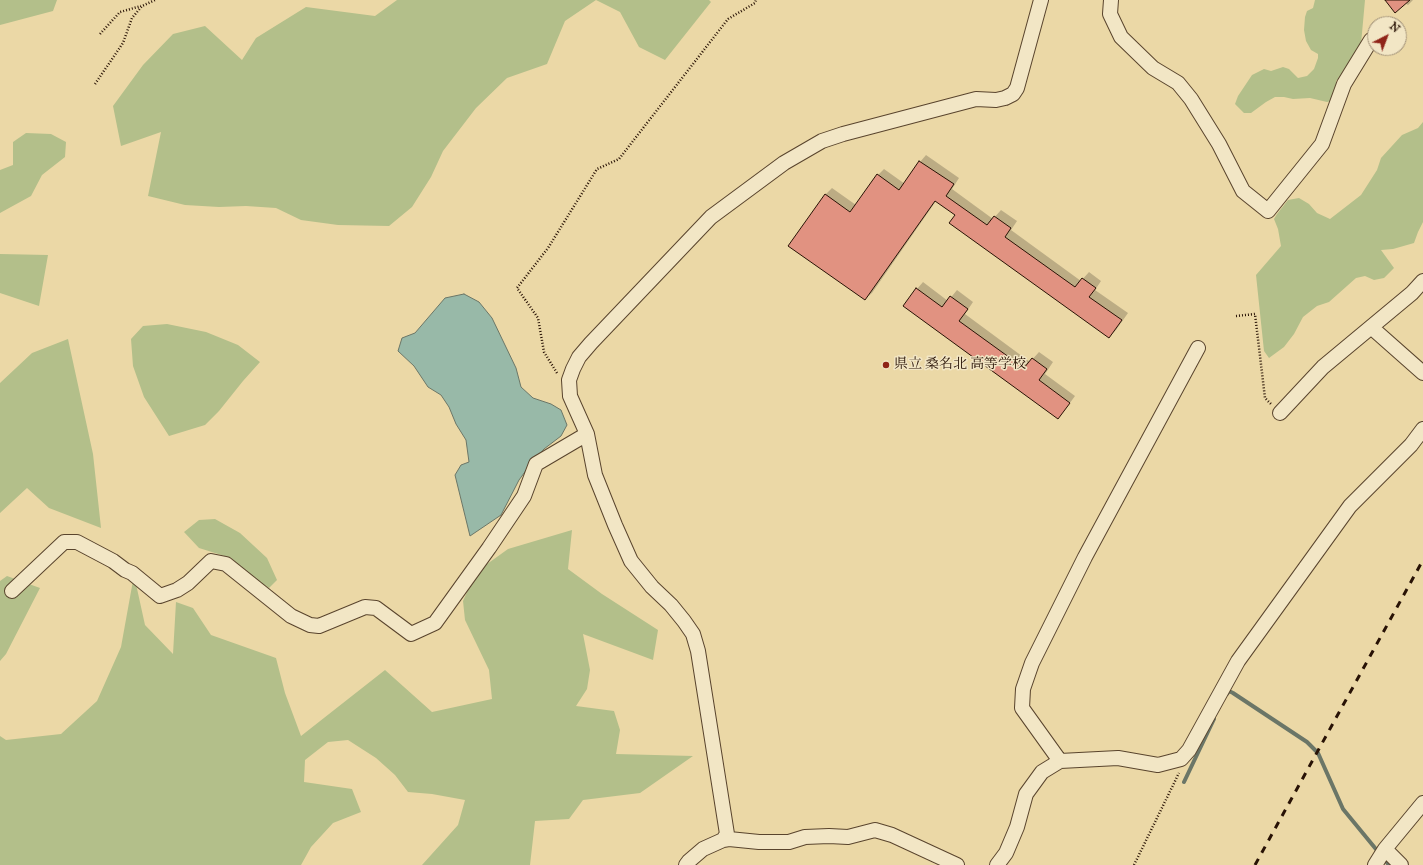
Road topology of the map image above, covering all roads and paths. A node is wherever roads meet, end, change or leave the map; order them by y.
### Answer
1 (155, 0) edge
2 (756, 0) edge
3 (1041, 0) edge
4 (1111, 0) edge
5 (142, 6) junction
6 (100, 34) dead end
7 (1367, 47) edge
8 (95, 84) dead end
9 (1423, 281) edge
10 (1236, 316) dead end
11 (1371, 327) junction
12 (1198, 348) dead end
13 (1423, 372) edge
14 (569, 380) junction
15 (1280, 413) joint
16 (1423, 429) edge
17 (586, 434) junction
18 (12, 591) dead end
19 (1181, 759) junction
20 (1060, 761) junction
21 (1423, 803) edge
22 (723, 840) junction
23 (1385, 849) junction
24 (686, 865) edge
25 (957, 865) edge
26 (997, 865) edge
27 (1134, 865) edge
28 (1375, 865) edge
29 (1401, 865) edge

1 - 5 path
2 - 14 path
3 - 14 street
4 - 7 street
5 - 6 path
5 - 8 path
9 - 11 street
10 - 15 path
11 - 13 street
11 - 15 street
12 - 20 street
14 - 17 street
16 - 19 street
17 - 18 street
17 - 22 street
19 - 20 street
19 - 27 path
20 - 26 street
21 - 23 street
22 - 24 street
22 - 25 street
23 - 28 street
23 - 29 street

